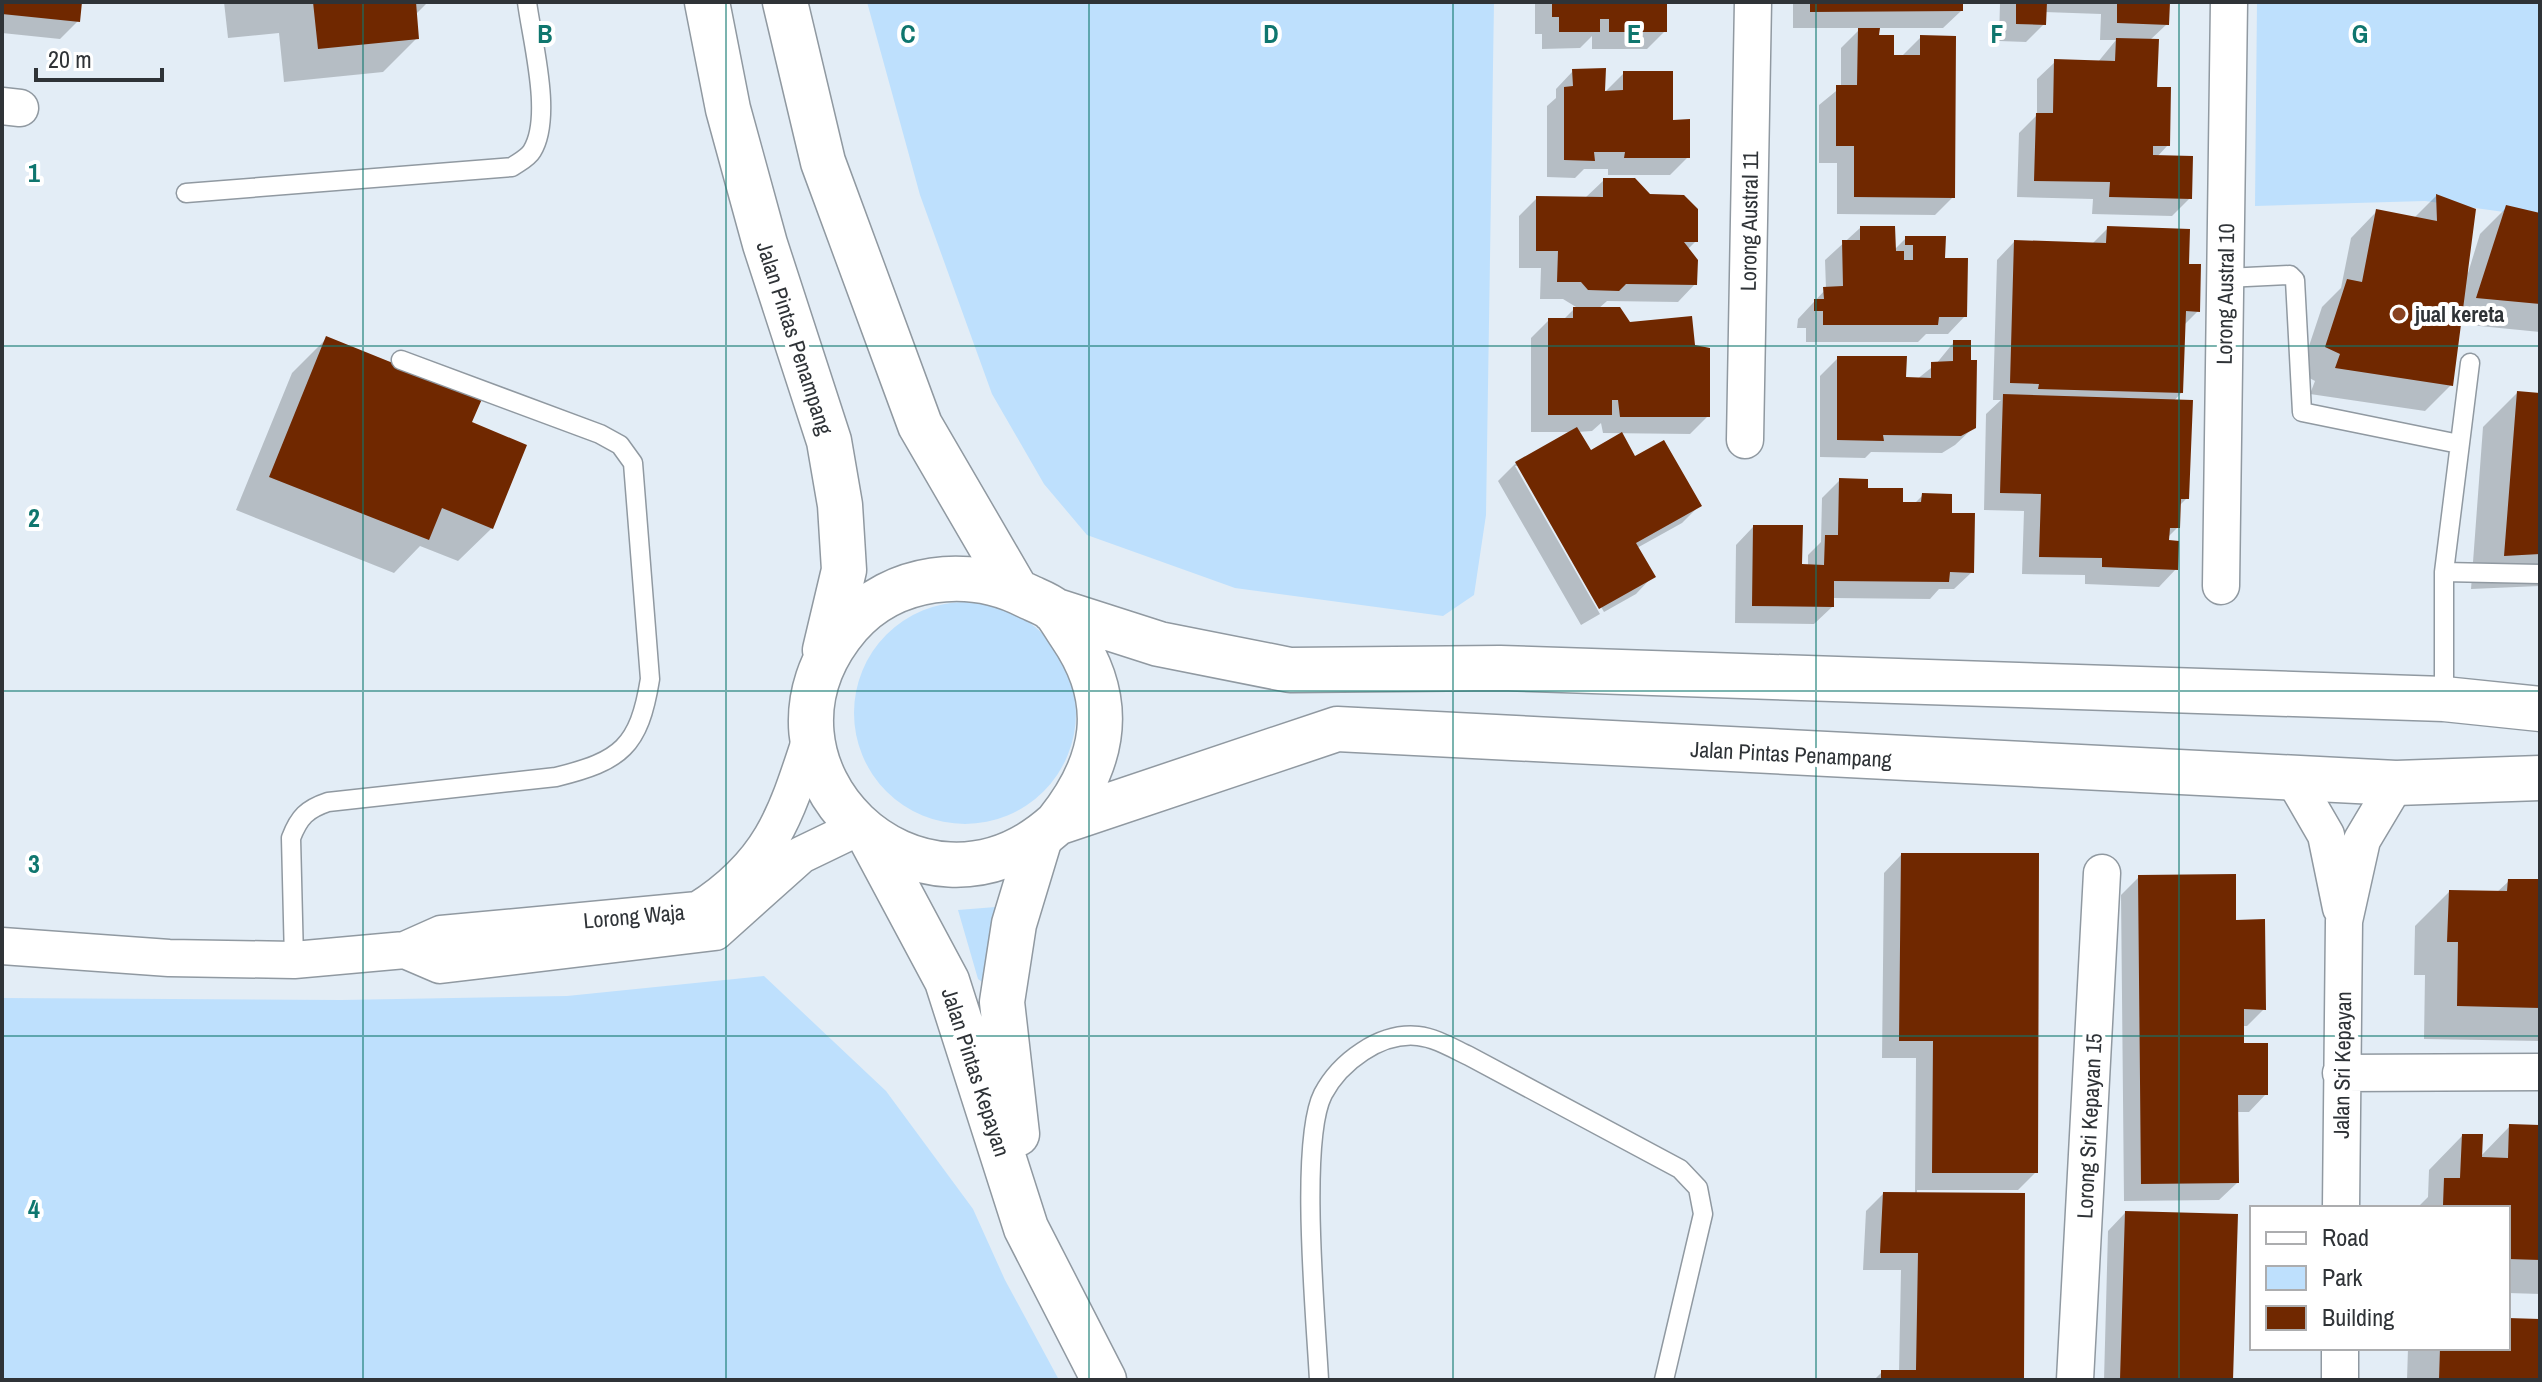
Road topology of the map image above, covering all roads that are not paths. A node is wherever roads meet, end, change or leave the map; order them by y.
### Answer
1 (527, 2) edge
2 (707, 2) edge
3 (785, 2) edge
4 (1753, 2) edge
5 (2229, 2) edge
6 (186, 193) dead end
7 (2226, 278) junction
8 (401, 360) dead end
9 (2470, 363) dead end
10 (1745, 440) dead end
11 (2459, 444) junction
12 (2444, 572) junction
13 (2540, 574) edge
14 (2221, 586) dead end
15 (1035, 600) junction
16 (819, 676) junction
17 (2444, 699) junction
18 (2540, 709) edge
19 (812, 735) junction
20 (2293, 778) junction
21 (2540, 778) edge
22 (2396, 783) junction
23 (1048, 831) junction
24 (864, 832) junction
25 (2102, 873) dead end
26 (2344, 921) junction
27 (2, 946) edge
28 (405, 950) junction
29 (294, 960) junction
30 (2540, 1072) edge
31 (2341, 1073) junction
32 (2341, 1206) edge
33 (1026, 1228) junction
34 (2340, 1350) edge
35 (1104, 1380) edge
36 (1319, 1380) edge
37 (1664, 1380) edge
38 (2075, 1380) edge
39 (2340, 1380) edge

1 - 6 lane
2 - 16 main road, Jalan Pintas Penampang
3 - 15 main road
4 - 10 street, Lorong Austral 11
5 - 7 street, Lorong Austral 10
7 - 11 lane
7 - 14 street, Lorong Austral 10
8 - 29 lane
9 - 11 lane
11 - 12 lane
12 - 13 lane
12 - 17 lane
15 - 16 main road
15 - 17 main road
15 - 23 main road
16 - 19 main road
17 - 18 main road
19 - 24 main road
19 - 28 street, Lorong Waja
20 - 22 main road, Jalan Pintas Penampang
20 - 23 main road, Jalan Pintas Penampang
20 - 26 street, Jalan Sri Kepayan
21 - 22 main road, Jalan Pintas Penampang
22 - 26 street, Jalan Sri Kepayan
23 - 24 main road
23 - 33 main road, Jalan Pintas Kepayan
24 - 28 street, Lorong Waja
24 - 33 main road, Jalan Pintas Kepayan
25 - 38 street, Lorong Sri Kepayan 15
26 - 31 street, Jalan Sri Kepayan
27 - 29 street, Lorong Waja
28 - 29 street, Lorong Waja
30 - 31 street
31 - 32 street, Jalan Sri Kepayan
33 - 35 main road, Jalan Pintas Kepayan
34 - 39 street
36 - 37 lane

